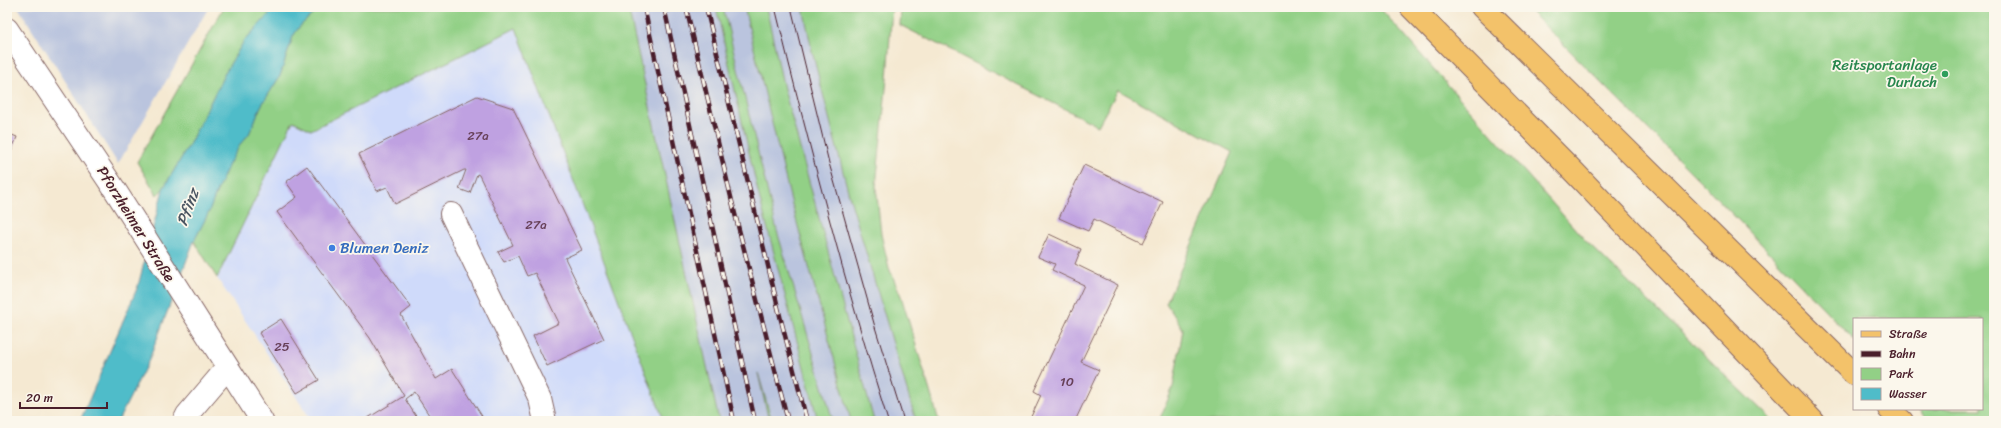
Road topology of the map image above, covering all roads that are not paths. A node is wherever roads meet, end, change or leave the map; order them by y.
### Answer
1 (1411, 7) edge
2 (1482, 7) edge
3 (7, 29) edge
4 (451, 214) dead end
5 (227, 368) junction
6 (1853, 373) edge
7 (1890, 410) edge
8 (184, 421) edge
9 (262, 421) edge
10 (545, 421) edge
11 (1813, 421) edge
12 (1902, 421) edge

1 - 11 main road
2 - 6 main road
3 - 5 street, Pforzheimer Straße
4 - 10 street
5 - 8 street
5 - 9 street, Pforzheimer Straße
7 - 12 main road

